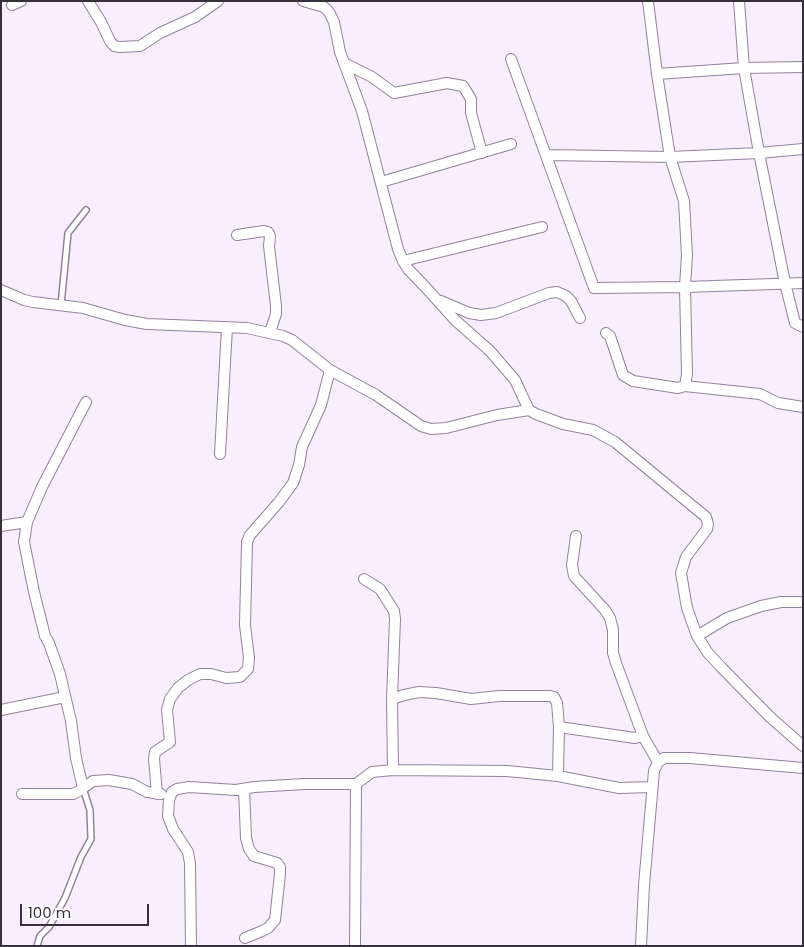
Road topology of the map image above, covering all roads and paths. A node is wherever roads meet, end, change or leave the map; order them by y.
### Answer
1 (88, 1) edge
2 (218, 1) edge
3 (303, 1) edge
4 (648, 1) edge
5 (739, 1) edge
6 (511, 59) dead end
7 (344, 63) junction
8 (803, 67) edge
9 (744, 68) junction
10 (658, 74) junction
11 (511, 144) dead end
12 (803, 149) edge
13 (482, 153) junction
14 (759, 154) junction
15 (546, 155) junction
16 (670, 157) junction
17 (381, 182) junction
18 (86, 210) dead end
19 (542, 227) dead end
20 (236, 235) dead end
21 (402, 262) junction
22 (785, 283) junction
23 (803, 283) edge
24 (685, 287) junction
25 (1, 290) edge
26 (436, 299) junction
27 (61, 306) junction
28 (580, 318) dead end
29 (227, 327) junction
30 (803, 327) edge
31 (270, 332) junction
32 (606, 333) dead end
33 (330, 370) junction
34 (685, 386) junction
35 (86, 402) dead end
36 (803, 407) edge
37 (529, 410) junction
38 (220, 454) dead end
39 (27, 522) junction
40 (1, 526) edge
41 (576, 536) dead end
42 (364, 579) dead end
43 (803, 602) edge
44 (697, 636) junction
45 (65, 697) junction
46 (392, 699) junction
47 (1, 710) edge
48 (559, 727) junction
49 (643, 736) junction
50 (803, 746) edge
51 (658, 762) junction
52 (803, 768) edge
53 (393, 770) junction
54 (558, 776) junction
55 (356, 784) junction
56 (652, 787) junction
57 (83, 788) junction
58 (244, 789) junction
59 (172, 792) junction
60 (22, 794) dead end
61 (157, 794) junction
62 (246, 938) dead end
63 (36, 946) edge
64 (192, 946) edge
65 (354, 946) edge
66 (641, 946) edge

1 - 2 street
3 - 7 street
4 - 10 street
5 - 9 street
6 - 15 street
7 - 13 street
7 - 17 street
8 - 9 street
9 - 10 street
9 - 14 street
10 - 16 street
11 - 13 street
12 - 14 street
13 - 17 street
14 - 16 street
14 - 22 street
15 - 16 street
15 - 24 street
16 - 24 street
17 - 21 street
18 - 27 lane
19 - 21 street
20 - 31 street
21 - 26 street
22 - 23 street
22 - 24 street
22 - 30 street
24 - 34 street
25 - 27 street
26 - 28 street
26 - 37 street
27 - 29 street
29 - 31 street
29 - 38 street
31 - 33 street
32 - 34 street
33 - 37 street
33 - 61 street
34 - 36 street
35 - 39 street
37 - 44 street
39 - 40 street
39 - 45 street
41 - 49 street
42 - 46 street
43 - 44 street
44 - 50 street
45 - 47 street
45 - 57 street
46 - 48 street
46 - 53 street
48 - 49 street
48 - 54 street
49 - 51 street
51 - 52 street
51 - 56 street
53 - 54 street
53 - 55 street
54 - 56 street
55 - 58 street
55 - 65 street
56 - 66 street
57 - 60 street
57 - 61 street
57 - 63 lane
58 - 59 street
58 - 62 street
59 - 61 street
59 - 64 street

